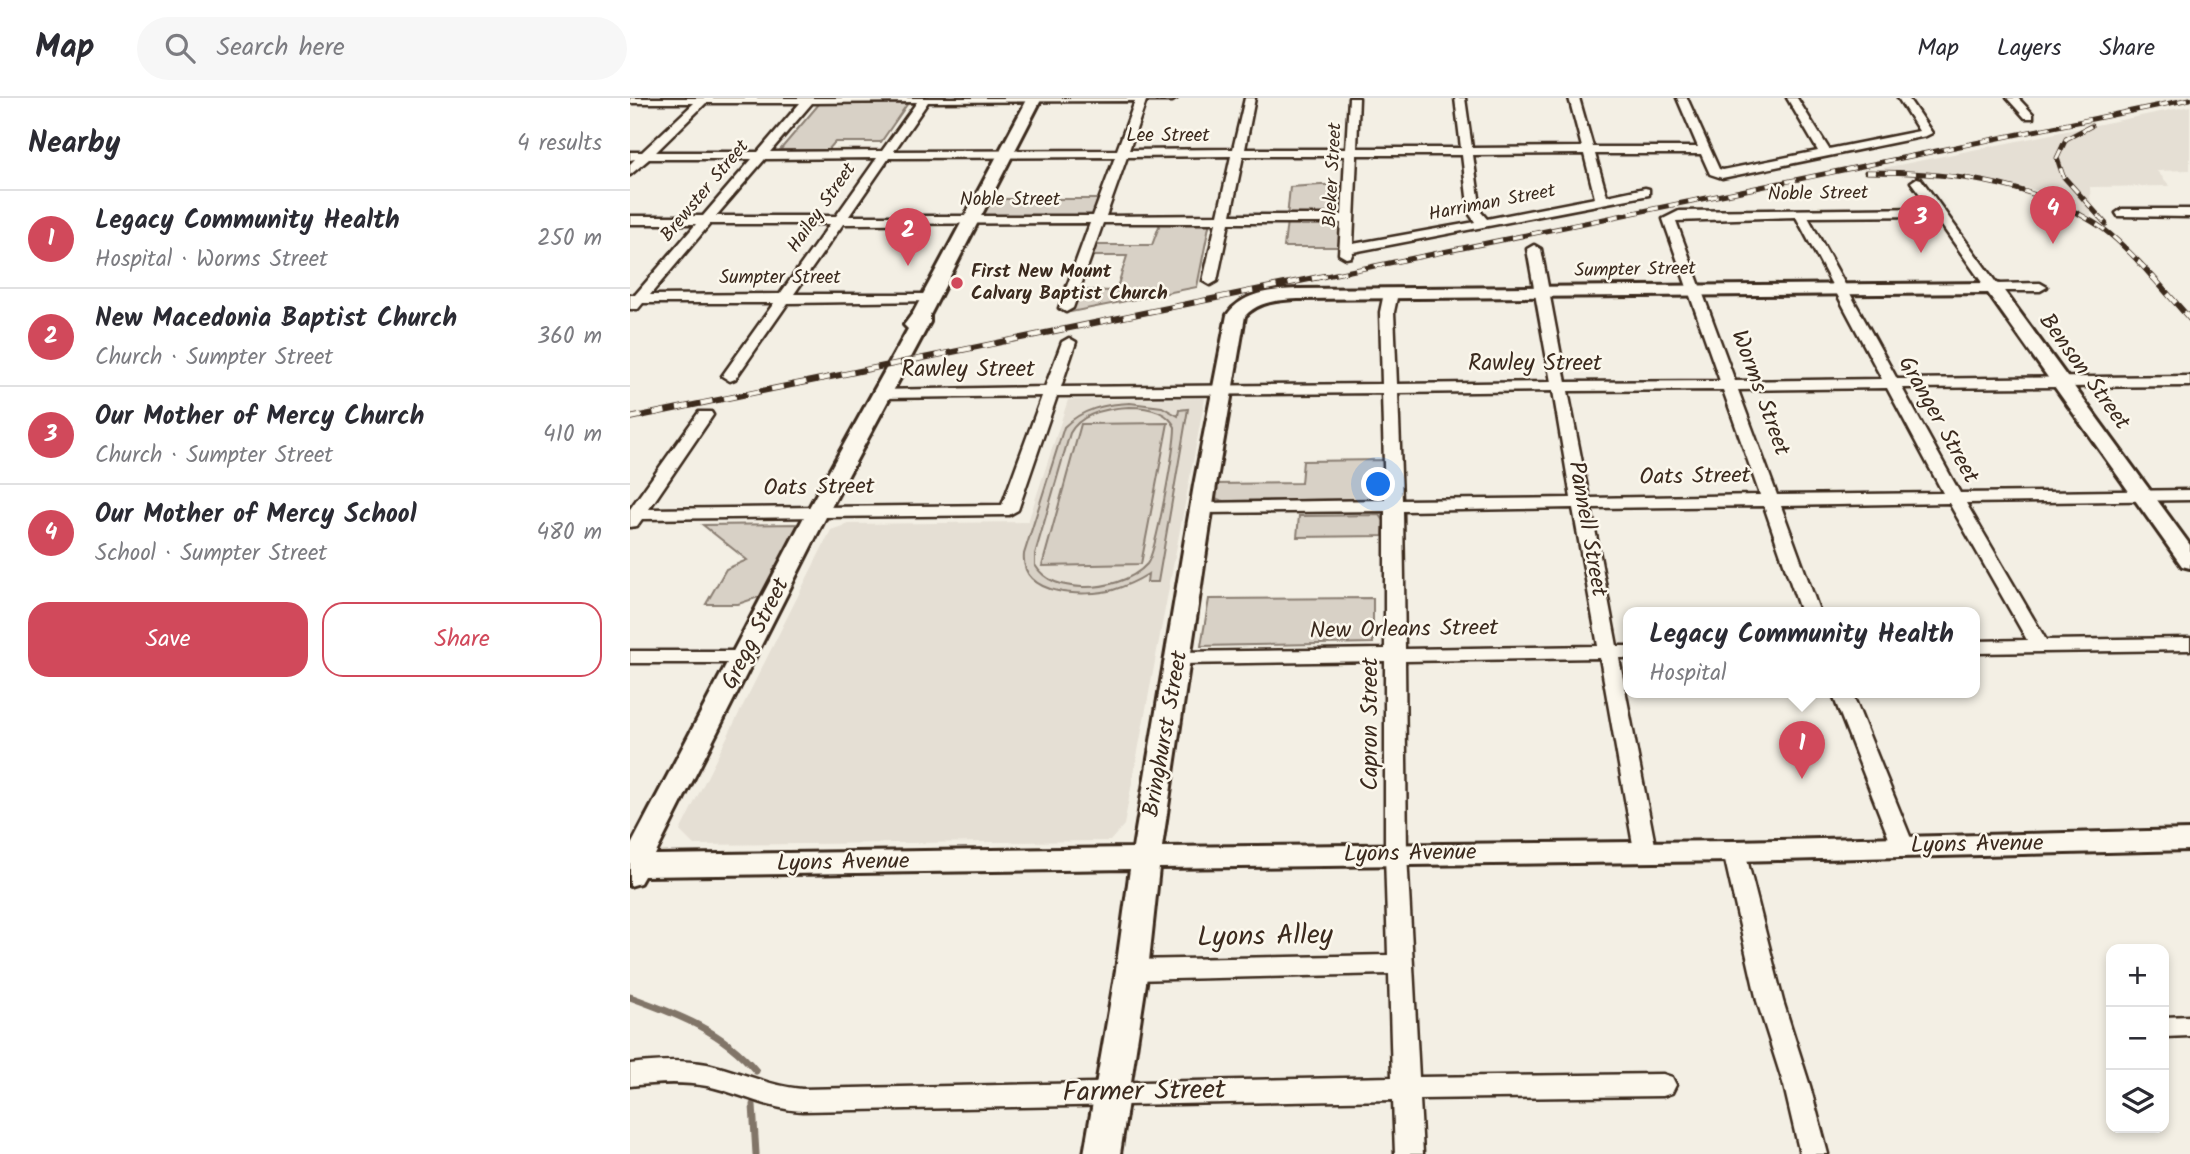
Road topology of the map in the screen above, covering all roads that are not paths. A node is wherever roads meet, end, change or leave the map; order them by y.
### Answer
1 (809, 98) edge
2 (924, 98) edge
3 (1035, 98) edge
4 (1142, 98) edge
5 (1172, 98) edge
6 (1250, 98) edge
7 (1354, 98) edge
8 (1460, 98) edge
9 (1574, 98) edge
10 (1682, 98) edge
11 (1792, 98) edge
12 (1903, 98) edge
13 (2012, 98) edge
14 (704, 99) edge
15 (630, 100) edge
16 (2029, 116) dead end
17 (1706, 150) junction
18 (1587, 151) junction
19 (1468, 152) junction
20 (1005, 153) junction
21 (1122, 153) junction
22 (1237, 153) junction
23 (1351, 153) junction
24 (884, 154) junction
25 (1826, 154) junction
26 (761, 155) junction
27 (630, 156) edge
28 (645, 156) junction
29 (630, 171) edge
30 (1917, 183) dead end
31 (1645, 192) dead end
32 (1602, 200) junction
33 (1940, 212) junction
34 (2122, 213) dead end
35 (2190, 213) edge
36 (1800, 214) junction
37 (1698, 215) joint
38 (972, 219) junction
39 (1099, 219) junction
40 (1224, 219) junction
41 (1348, 219) junction
42 (630, 220) edge
43 (706, 220) junction
44 (839, 220) junction
45 (1484, 224) junction
46 (1534, 249) dead end
47 (1347, 251) joint
48 (1210, 281) dead end
49 (2040, 287) dead end
50 (1840, 288) junction
51 (1993, 288) junction
52 (1694, 290) junction
53 (1543, 292) junction
54 (1391, 293) junction
55 (784, 299) junction
56 (633, 303) edge
57 (926, 306) junction
58 (1066, 308) dead end
59 (1236, 315) joint
60 (1069, 342) dead end
61 (730, 376) dead end
62 (2061, 380) junction
63 (2189, 381) edge
64 (1891, 382) junction
65 (1730, 384) junction
66 (1561, 386) junction
67 (1388, 387) junction
68 (1223, 390) junction
69 (1052, 392) junction
70 (882, 393) junction
71 (705, 415) dead end
72 (2190, 495) edge
73 (2144, 496) junction
74 (1955, 499) junction
75 (1770, 501) junction
76 (1583, 503) junction
77 (1393, 505) junction
78 (1201, 508) junction
79 (817, 513) junction
80 (632, 517) edge
81 (2190, 561) edge
82 (1809, 607) edge
83 (2190, 644) edge
84 (2039, 646) junction
85 (1980, 647) edge
86 (1608, 652) junction
87 (1623, 652) edge
88 (1395, 655) junction
89 (630, 657) edge
90 (745, 657) junction
91 (1179, 658) junction
92 (1844, 698) edge
93 (2190, 840) edge
94 (1903, 846) junction
95 (1645, 850) junction
96 (1734, 851) junction
97 (1396, 854) junction
98 (1146, 859) junction
99 (632, 869) edge
100 (1400, 964) junction
101 (1132, 970) junction
102 (2190, 1026) edge
103 (2169, 1027) edge
104 (630, 1075) edge
105 (1663, 1085) dead end
106 (1406, 1089) junction
107 (1111, 1092) junction
108 (1102, 1154) edge
109 (1409, 1154) edge
110 (1814, 1154) edge

1 - 2 street
1 - 14 street
1 - 26 street, Brewster Street
2 - 3 street
2 - 24 street, Hailey Street
3 - 4 street
3 - 20 street, Gregg Street
4 - 5 street
4 - 21 street
6 - 22 street
7 - 23 street, Bleker Street
8 - 19 street
9 - 18 street
10 - 17 street
11 - 25 street
12 - 25 street
13 - 16 street
14 - 15 street
14 - 28 street
17 - 18 street, Lee Street
17 - 25 street
18 - 19 street, Lee Street
18 - 32 street
19 - 23 street, Lee Street
19 - 45 street
20 - 21 street, Lee Street
20 - 24 street, Lee Street
20 - 38 street, Gregg Street
21 - 22 street, Lee Street
21 - 39 street
22 - 23 street, Lee Street
22 - 40 street
23 - 41 street, Bleker Street
24 - 26 street, Lee Street
24 - 44 street, Hailey Street
26 - 28 street, Lee Street
26 - 43 street, Brewster Street
27 - 28 street, Lee Street
28 - 29 street
30 - 33 street, Benson Street
31 - 32 street, Harriman Street
32 - 45 street, Harriman Street
33 - 36 street, Noble Street
33 - 51 street, Benson Street
34 - 35 street
36 - 37 street, Noble Street
36 - 50 street, Granger Street
37 - 52 street, Worms Street
38 - 39 street, Noble Street
38 - 44 street, Noble Street
38 - 57 street, Gregg Street
39 - 40 street, Noble Street
39 - 58 street
40 - 41 street, Noble Street
40 - 48 street
41 - 47 street, Bleker Street
42 - 43 street, Noble Street
43 - 44 street, Noble Street
43 - 56 street, Brewster Street
44 - 55 street, Hailey Street
45 - 47 street, Harriman Street
46 - 53 street, Pannell Street
49 - 51 street, Sumpter Street
50 - 51 street, Sumpter Street
50 - 52 street, Sumpter Street
50 - 64 street, Granger Street
51 - 62 street, Benson Street
52 - 53 street, Sumpter Street
52 - 65 street, Worms Street
53 - 54 street, Sumpter Street
53 - 66 street, Pannell Street
54 - 59 street, Sumpter Street
54 - 67 street, Capron Street
55 - 56 street, Sumpter Street
55 - 57 street, Sumpter Street
55 - 61 street, Hailey Street
57 - 70 street, Gregg Street
59 - 68 street, Bringhurst Street
60 - 69 street
62 - 63 street, Rawley Street
62 - 64 street, Rawley Street
62 - 73 street, Benson Street
64 - 65 street, Rawley Street
64 - 74 street, Granger Street
65 - 66 street, Rawley Street
65 - 75 street, Worms Street
66 - 67 street, Rawley Street
66 - 76 street, Pannell Street
67 - 68 street, Rawley Street
67 - 77 street, Capron Street
68 - 69 street, Rawley Street
68 - 78 street, Bringhurst Street
69 - 70 street, Rawley Street
69 - 79 street, Oats Street
70 - 79 street, Gregg Street
71 - 80 street
72 - 73 street, Oats Street
73 - 74 street, Oats Street
73 - 81 street, Benson Street
74 - 75 street, Oats Street
74 - 84 street, Granger Street
75 - 76 street, Oats Street
75 - 82 street, Worms Street
76 - 77 street, Oats Street
76 - 86 street, Pannell Street
77 - 78 street, Oats Street
77 - 88 street, Capron Street
78 - 91 street, Bringhurst Street
79 - 80 street, Oats Street
79 - 90 street, Gregg Street
83 - 84 street
84 - 85 street
86 - 87 street, New Orleans Street
86 - 88 street, New Orleans Street
86 - 95 street, Pannell Street
88 - 91 street, New Orleans Street
88 - 97 street, Capron Street
89 - 90 street
90 - 99 street, Gregg Street
91 - 98 street, Bringhurst Street
92 - 94 street
93 - 94 street, Lyons Avenue
94 - 96 street, Lyons Avenue
95 - 96 street, Lyons Avenue
95 - 97 street, Lyons Avenue
96 - 110 street
97 - 98 street, Lyons Avenue
97 - 100 street, Capron Street
98 - 99 street, Lyons Avenue
98 - 101 street, Bringhurst Street
100 - 101 street, Lyons Alley
100 - 106 street, Capron Street
101 - 107 street, Bringhurst Street
102 - 103 street
104 - 107 street, Farmer Street
105 - 106 street, Farmer Street
106 - 107 street, Farmer Street
106 - 109 street, Capron Street
107 - 108 street, Bringhurst Street

